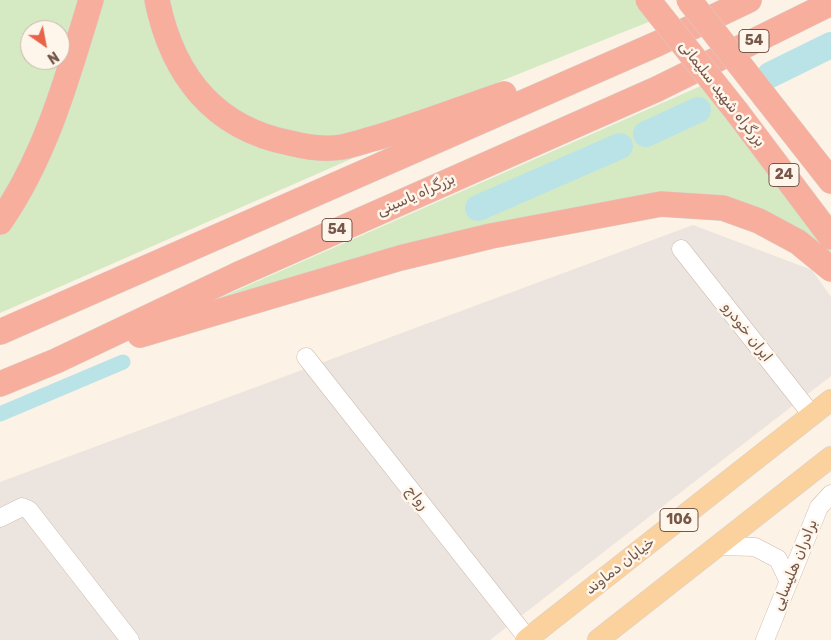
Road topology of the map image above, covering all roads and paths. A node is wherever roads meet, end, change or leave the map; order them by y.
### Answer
1 (91, 0) edge
2 (157, 0) edge
3 (648, 0) edge
4 (689, 0) edge
5 (749, 0) edge
6 (831, 2) edge
7 (659, 43) junction
8 (831, 181) edge
9 (0, 222) edge
10 (831, 237) edge
11 (681, 249) dead end
12 (831, 269) edge
13 (0, 332) edge
14 (306, 357) dead end
15 (56, 361) junction
16 (0, 384) edge
17 (831, 400) edge
18 (812, 415) junction
19 (831, 457) edge
20 (831, 494) edge
21 (0, 518) edge
22 (717, 546) junction
23 (788, 580) junction
24 (527, 639) edge
25 (130, 640) edge
26 (598, 640) edge
27 (764, 640) edge

1 - 9 highway
2 - 7 highway
3 - 10 highway, بزرگراه شهید سلیمانی / 24, bridge
4 - 8 highway, 24, bridge
5 - 7 highway, 54
6 - 15 highway, بزرگراه یاسینی / 54
7 - 13 highway, 54
11 - 18 street, ایران خودرو
12 - 15 highway
14 - 24 street, رواج
15 - 16 highway, بزرگراه یاسینی / 54
17 - 18 main road, خیابان دماوند / 106
18 - 24 main road, خیابان دماوند / 106
19 - 22 main road
20 - 23 street, برادران هلیسایی
21 - 25 street
22 - 23 street
22 - 26 main road
23 - 27 street, برادران هلیسایی

